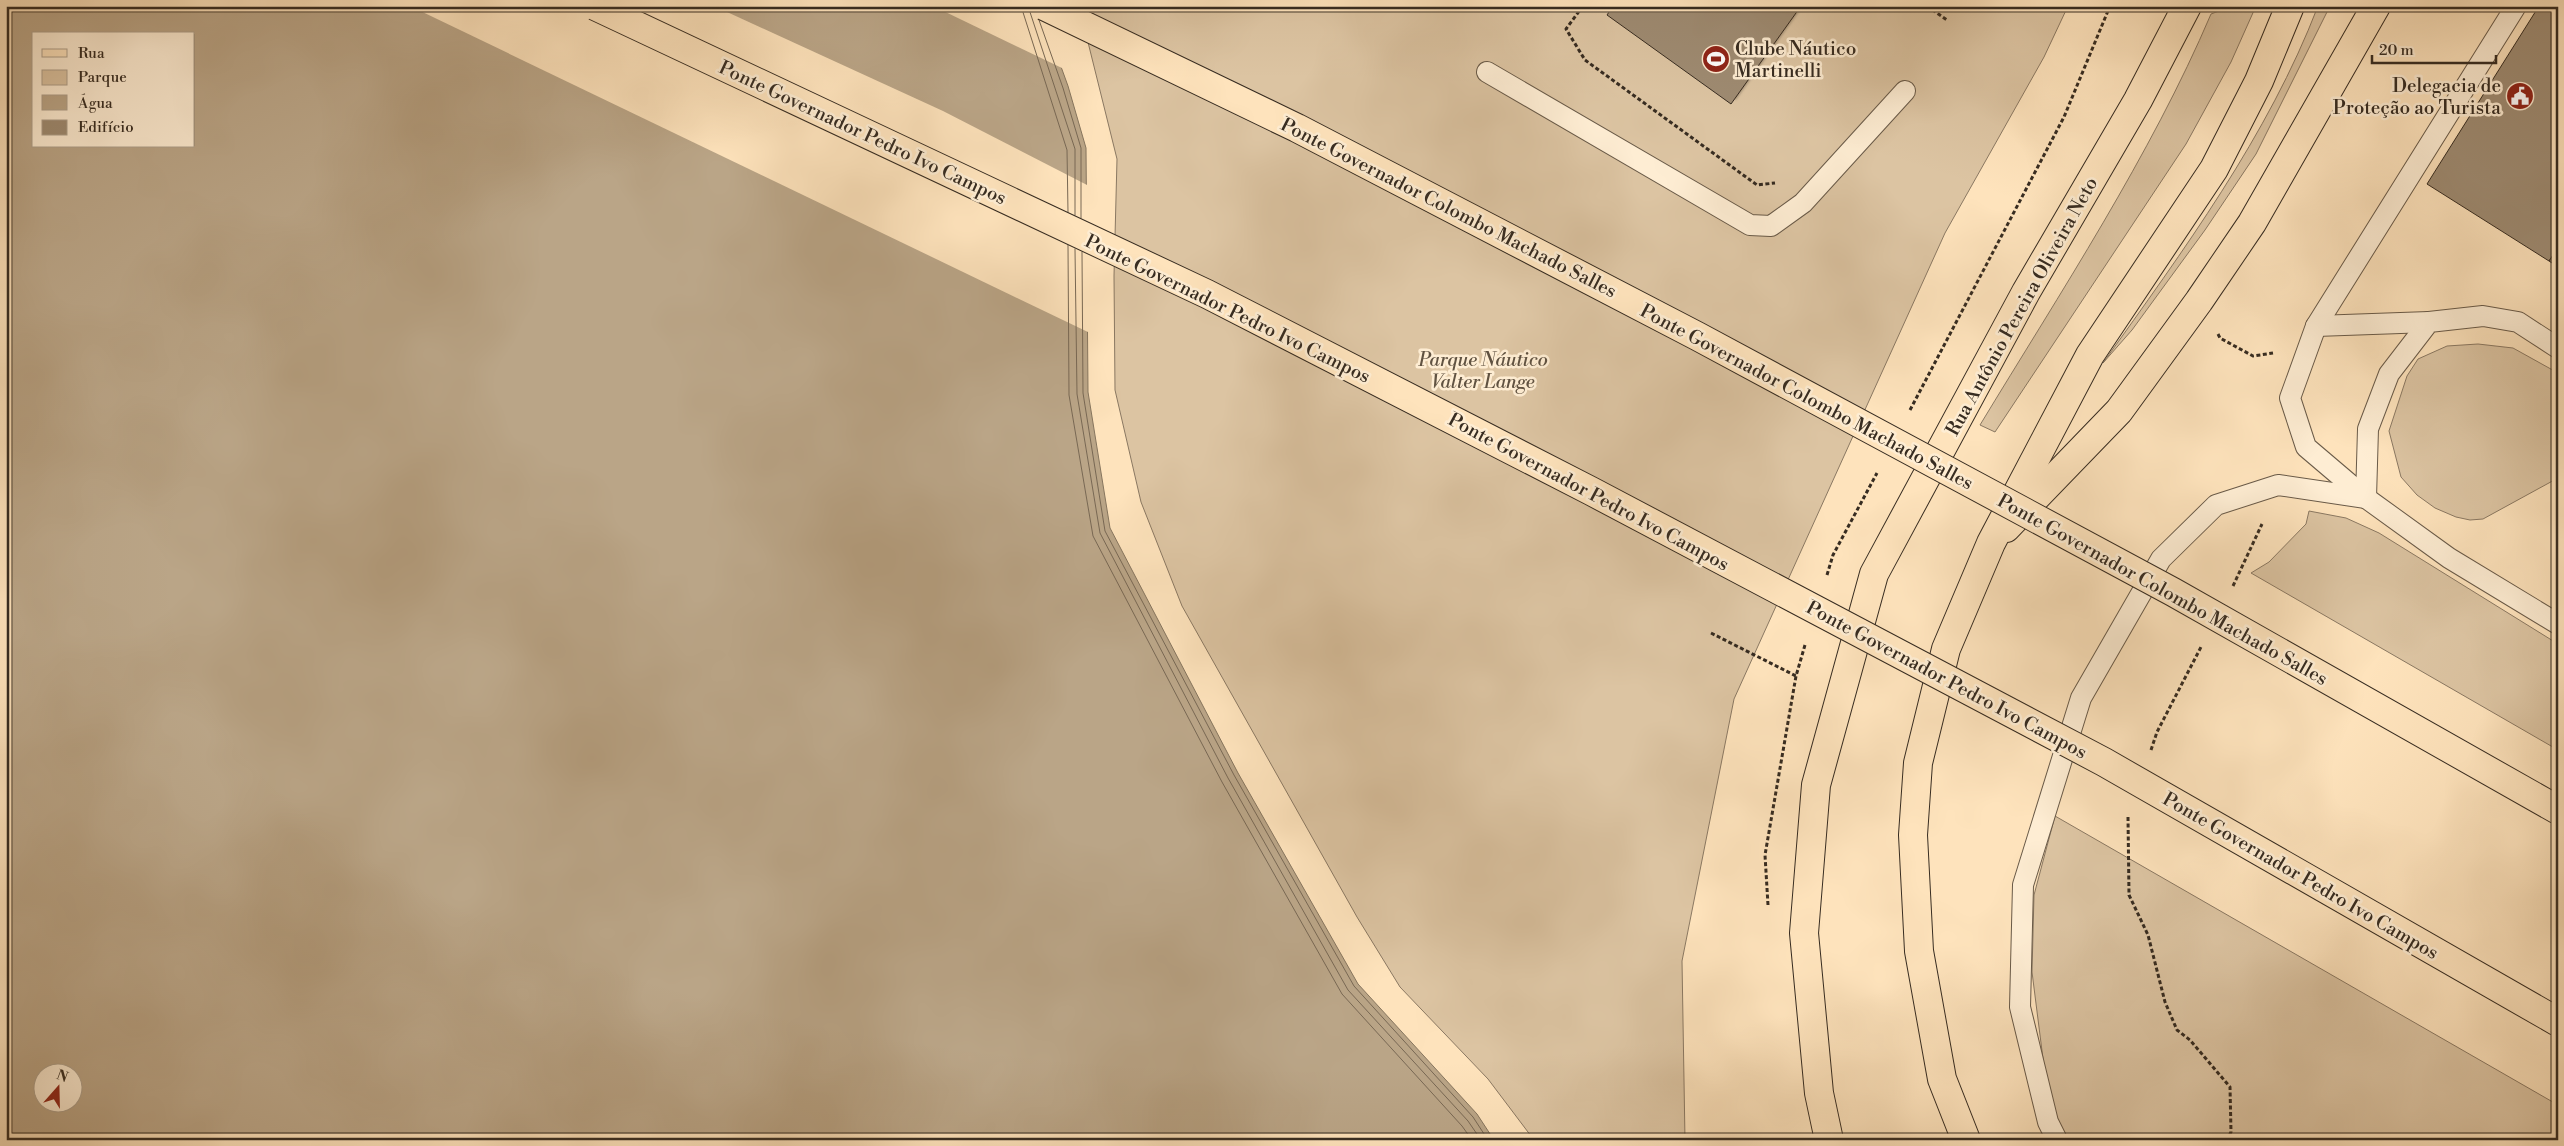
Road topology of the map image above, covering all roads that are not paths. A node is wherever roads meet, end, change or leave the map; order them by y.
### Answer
1 (595, 6) edge
2 (1044, 6) edge
3 (2187, 6) edge
4 (2290, 6) edge
5 (2376, 6) edge
6 (2516, 6) edge
7 (1488, 72) dead end
8 (1905, 91) dead end
9 (2429, 322) junction
10 (2316, 326) junction
11 (2558, 348) edge
12 (2366, 498) junction
13 (1991, 543) junction
14 (2558, 624) edge
15 (2558, 810) edge
16 (2558, 1022) edge
17 (1829, 1140) edge
18 (1966, 1140) edge
19 (2057, 1140) edge

1 - 16 main road, Ponte Governador Pedro Ivo Campos, bridge
2 - 15 main road, Ponte Governador Colombo Machado Salles, bridge
3 - 17 main road, Rua Antônio Pereira Oliveira Neto
4 - 13 main road
5 - 13 main road
6 - 10 lane
7 - 8 lane
9 - 10 lane
9 - 11 lane
9 - 12 lane
10 - 12 lane
12 - 14 lane
12 - 19 lane
13 - 18 main road

